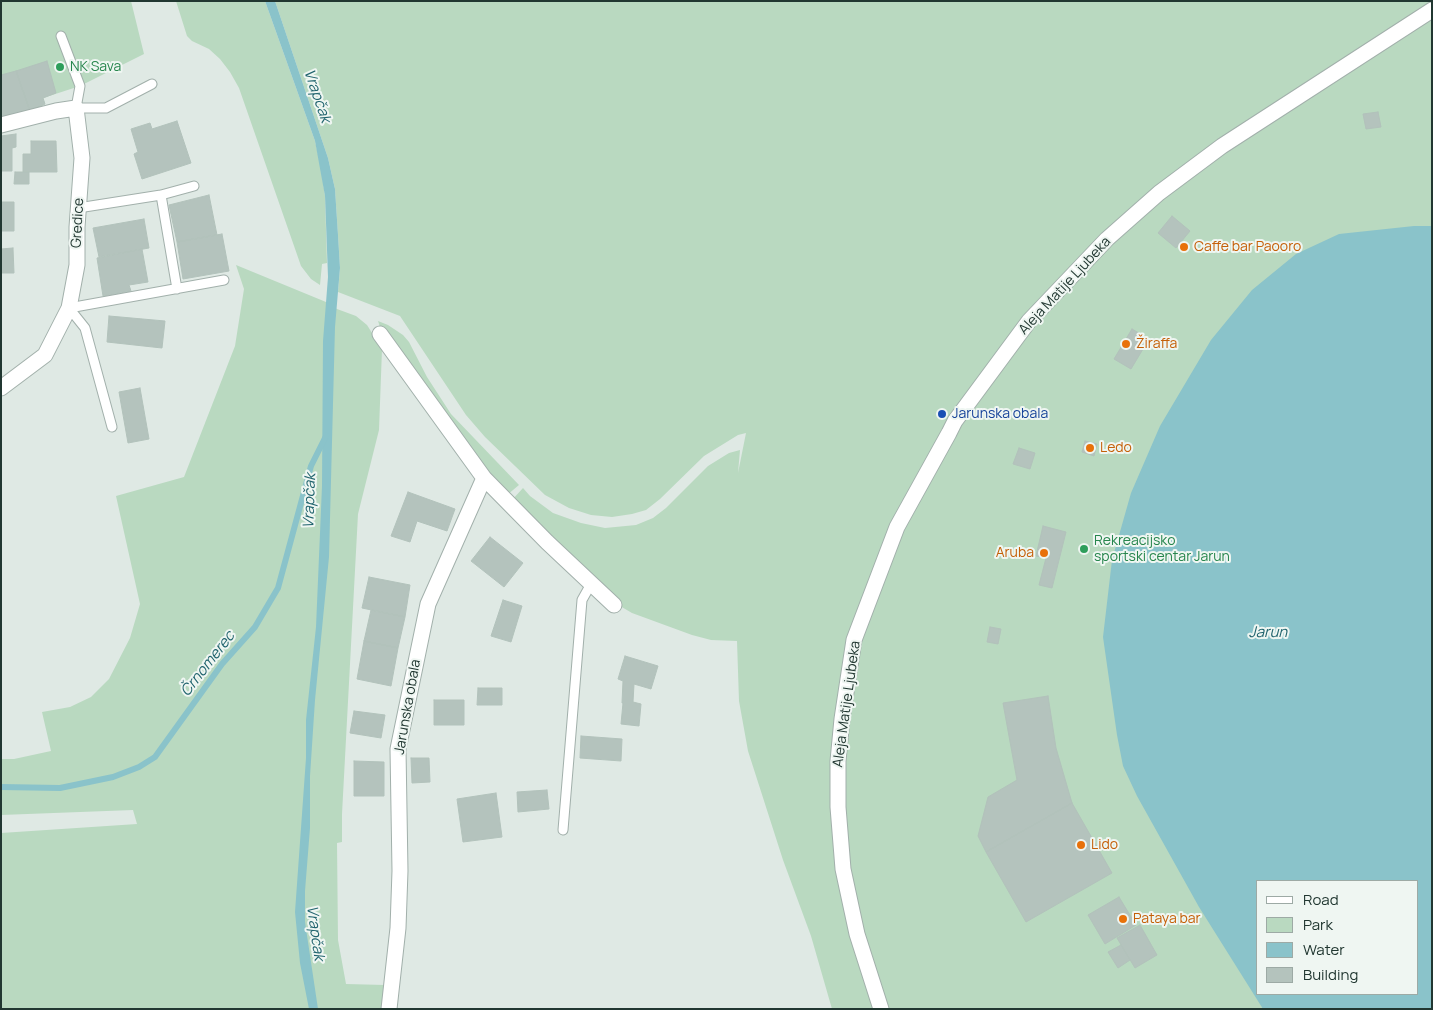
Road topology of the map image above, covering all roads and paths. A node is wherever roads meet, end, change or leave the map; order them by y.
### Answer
1 (1432, 10) edge
2 (61, 36) dead end
3 (152, 84) dead end
4 (76, 108) junction
5 (1, 125) edge
6 (194, 186) dead end
7 (161, 195) junction
8 (78, 208) junction
9 (224, 280) dead end
10 (177, 288) junction
11 (68, 308) junction
12 (380, 334) dead end
13 (1, 388) edge
14 (112, 427) dead end
15 (484, 478) junction
16 (591, 584) junction
17 (614, 605) dead end
18 (563, 830) dead end
19 (389, 1009) edge
20 (881, 1009) edge

1 - 20 street, Aleja Matije Ljubeka
2 - 4 lane
3 - 4 lane
4 - 5 street
4 - 8 street, Gredice
6 - 7 lane
7 - 8 lane
7 - 10 lane
8 - 11 street, Gredice
9 - 10 lane
10 - 11 lane
11 - 13 street, Gredice
11 - 14 lane
12 - 15 street
15 - 16 street
15 - 19 street, Jarunska obala
16 - 17 street
16 - 18 lane

